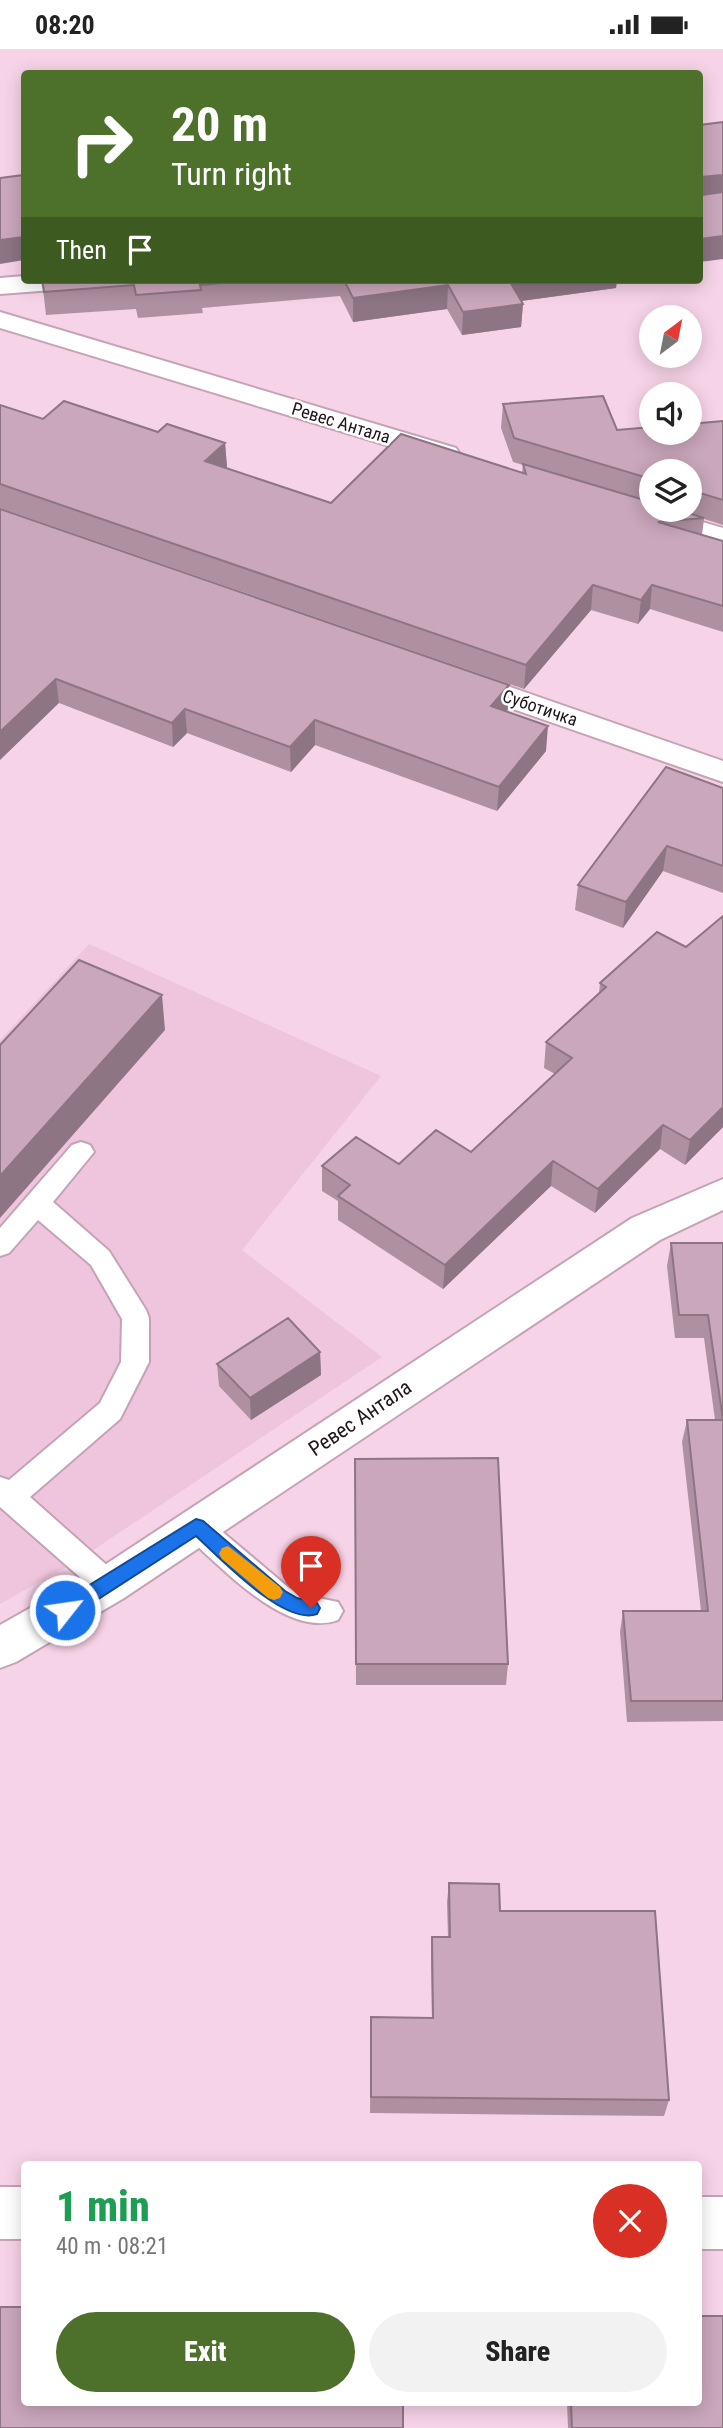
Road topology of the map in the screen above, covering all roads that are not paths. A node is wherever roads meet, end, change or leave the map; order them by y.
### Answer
1 (26, 284) edge
2 (0, 286) edge
3 (0, 320) edge
4 (469, 461) edge
5 (629, 509) edge
6 (723, 537) edge
7 (434, 671) edge
8 (723, 772) edge
9 (81, 1152) dead end
10 (723, 1193) edge
11 (37, 1204) junction
12 (0, 1246) edge
13 (5, 1493) edge
14 (196, 1527) junction
15 (109, 1585) junction
16 (328, 1611) dead end
17 (0, 1648) edge
18 (0, 2213) edge
19 (21, 2213) edge
20 (702, 2223) edge
21 (723, 2223) edge

1 - 2 street
3 - 4 street, Ревес Антала
5 - 6 street
7 - 8 street, Суботичка
9 - 11 lane
10 - 14 street, Ревес Антала
11 - 12 lane
11 - 13 lane
13 - 15 lane
14 - 15 street, Ревес Антала
14 - 16 lane
15 - 17 street, Ревес Антала
18 - 19 street
20 - 21 street

